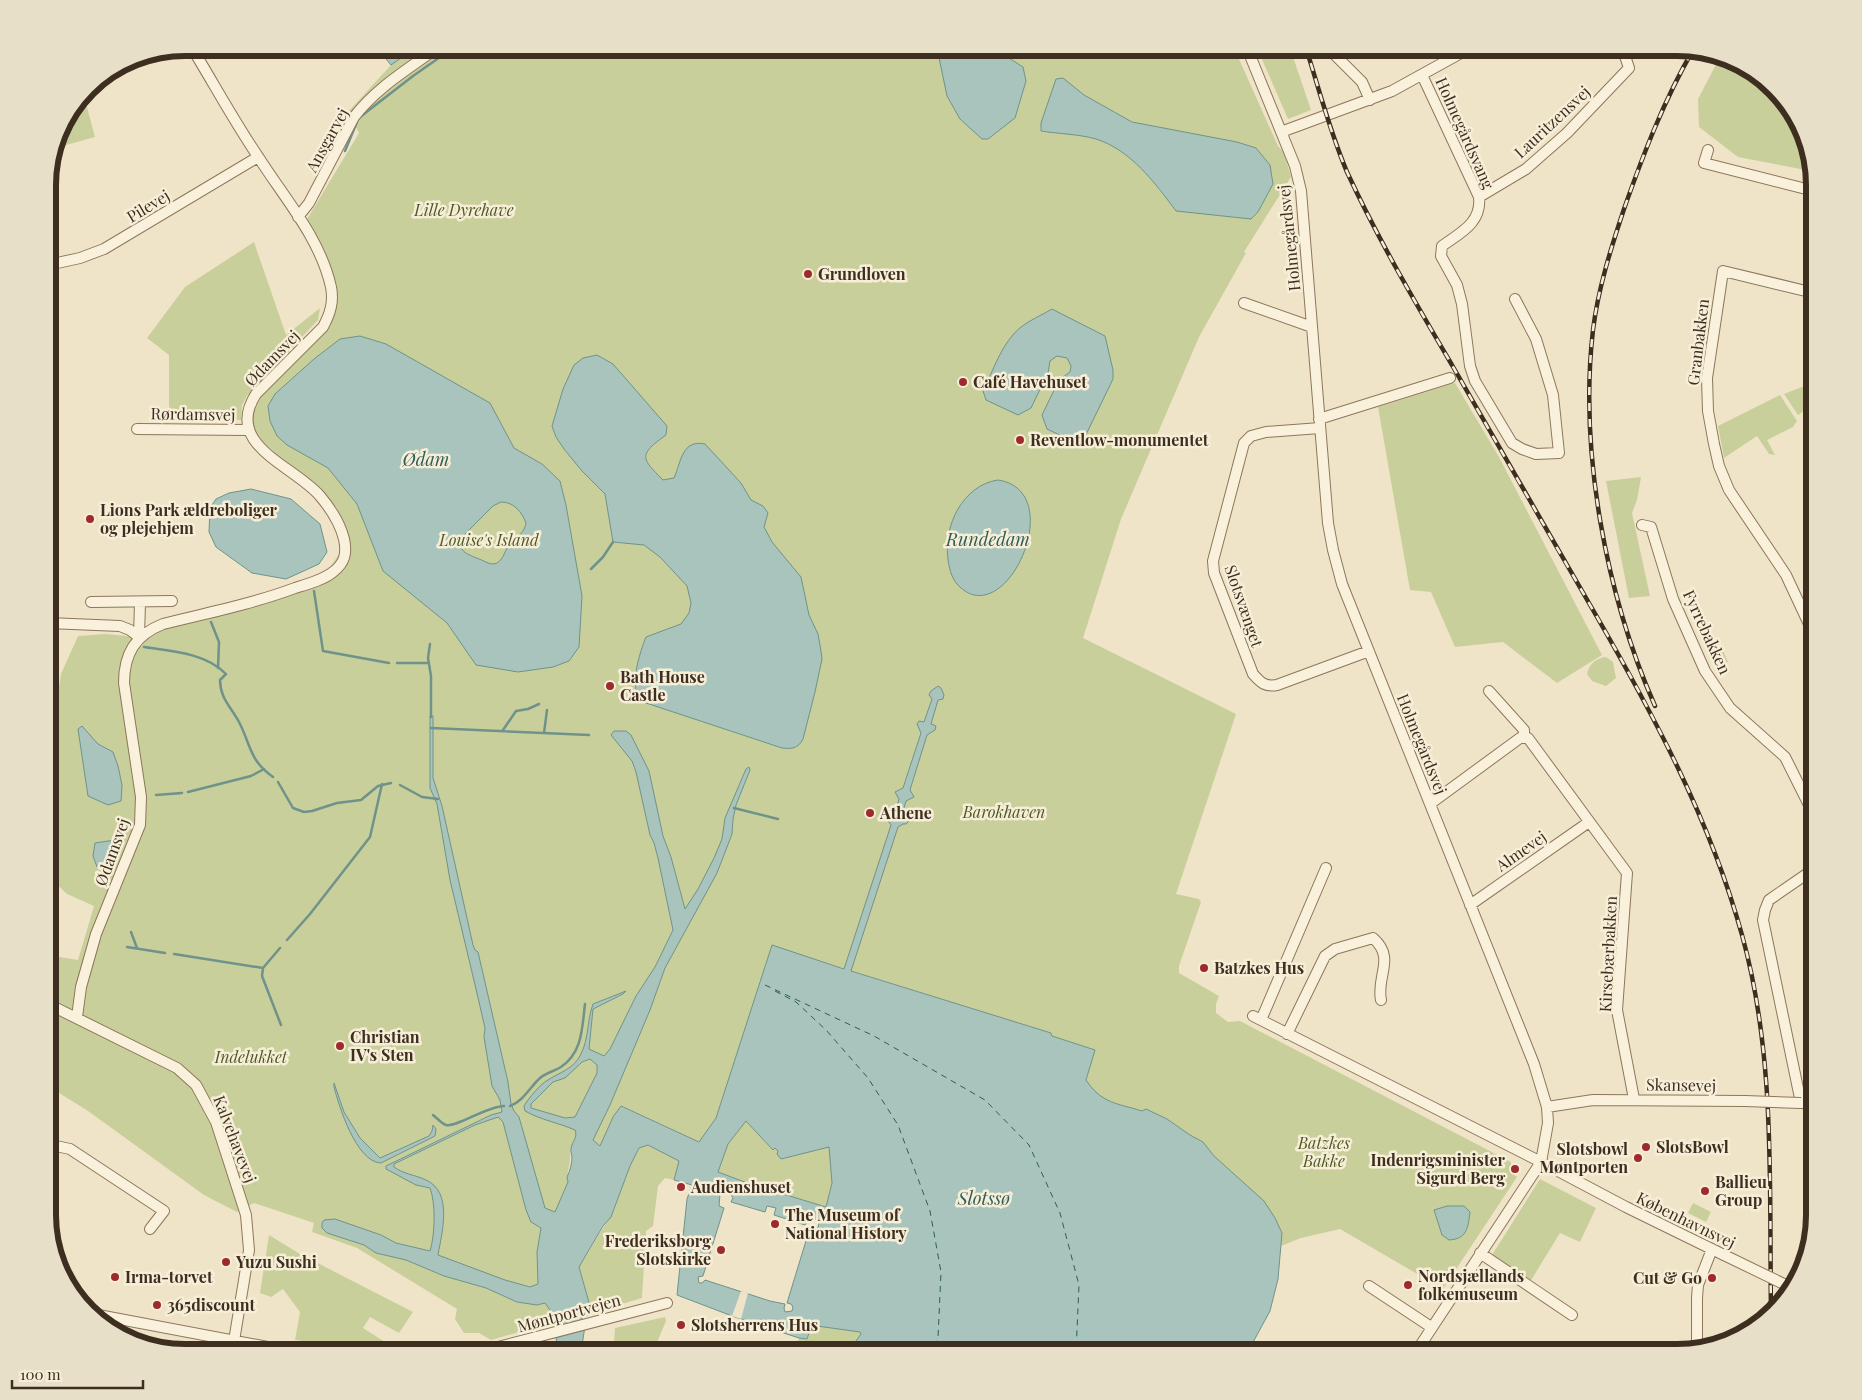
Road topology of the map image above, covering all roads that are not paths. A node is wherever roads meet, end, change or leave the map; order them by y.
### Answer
1 (197, 56) edge
2 (426, 56) edge
3 (1248, 56) edge
4 (1250, 56) edge
5 (1336, 56) edge
6 (1456, 56) edge
7 (1625, 56) dead end
8 (1254, 65) junction
9 (1422, 75) junction
10 (1370, 100) junction
11 (1281, 132) junction
12 (1708, 150) dead end
13 (258, 157) junction
14 (1806, 189) edge
15 (1479, 197) junction
16 (298, 217) junction
17 (57, 264) edge
18 (1806, 291) edge
19 (1516, 299) dead end
20 (1244, 303) dead end
21 (1312, 326) junction
22 (1450, 378) dead end
23 (1319, 423) junction
24 (138, 429) dead end
25 (248, 430) junction
26 (1642, 525) dead end
27 (172, 601) dead end
28 (91, 602) dead end
29 (140, 602) junction
30 (1806, 618) edge
31 (57, 623) edge
32 (140, 637) junction
33 (1369, 650) junction
34 (1488, 691) dead end
35 (1524, 737) junction
36 (1806, 798) edge
37 (1430, 804) junction
38 (1589, 822) junction
39 (1326, 868) dead end
40 (1806, 875) edge
41 (1470, 905) junction
42 (1381, 1000) dead end
43 (57, 1008) edge
44 (77, 1017) junction
45 (1287, 1034) junction
46 (1634, 1099) junction
47 (1801, 1102) junction
48 (1806, 1102) edge
49 (1547, 1107) junction
50 (57, 1146) edge
51 (1541, 1162) junction
52 (150, 1229) dead end
53 (1712, 1249) junction
54 (1480, 1253) junction
55 (1785, 1285) edge
56 (1369, 1286) dead end
57 (667, 1303) dead end
58 (1572, 1315) dead end
59 (107, 1317) edge
60 (1431, 1328) junction
61 (234, 1341) junction
62 (1697, 1342) edge
63 (233, 1344) edge
64 (250, 1344) edge
65 (511, 1344) edge
66 (1421, 1344) edge

1 - 13 street, Ødamsvej
2 - 16 street, Ansgarvej
3 - 8 street, Holmegårdsvej
4 - 8 street, Holmegårdsvej
5 - 10 street
6 - 9 street
7 - 15 street, Lauritzensvej
8 - 11 street, Holmegårdsvej
9 - 10 street
9 - 15 street, Holmegårdsvang
10 - 11 street
11 - 21 street, Holmegårdsvej
12 - 14 street
13 - 16 street, Ødamsvej
13 - 17 street, Pilevej
15 - 19 street, Holmegårdsvang
16 - 25 street, Ødamsvej
18 - 30 street, Granbakken
20 - 21 street, Holmegårdsvej
21 - 23 street, Holmegårdsvej
22 - 23 street, Slotsvænget
23 - 33 street, Holmegårdsvej
23 - 33 street, Slotsvænget
24 - 25 street, Rørdamsvej
25 - 32 street, Ødamsvej
26 - 36 street, Fyrrebakken
27 - 29 street
28 - 29 street
29 - 32 street
31 - 32 street
32 - 44 street, Ødamsvej
33 - 37 street, Holmegårdsvej
34 - 35 street, Kirsebærbakken
35 - 37 street
35 - 38 street, Kirsebærbakken
37 - 41 street, Holmegårdsvej
38 - 41 street, Almevej
38 - 46 street, Kirsebærbakken
39 - 45 street
40 - 47 street
41 - 49 street, Holmegårdsvej
42 - 45 street
43 - 44 street, Kalvehavevej
44 - 61 street, Kalvehavevej
45 - 51 street
46 - 47 street, Skansevej, bridge
46 - 49 street, Skansevej
47 - 48 street, Skansevej
49 - 51 street, Holmegårdsvej
50 - 52 street
51 - 53 street, Københavnsvej
51 - 54 street
53 - 55 street, Københavnsvej, bridge
53 - 62 street
54 - 58 street
54 - 60 street
56 - 60 street
57 - 65 street, Møntportvejen
59 - 61 street
60 - 66 street
61 - 63 street, Kalvehavevej
61 - 64 street

